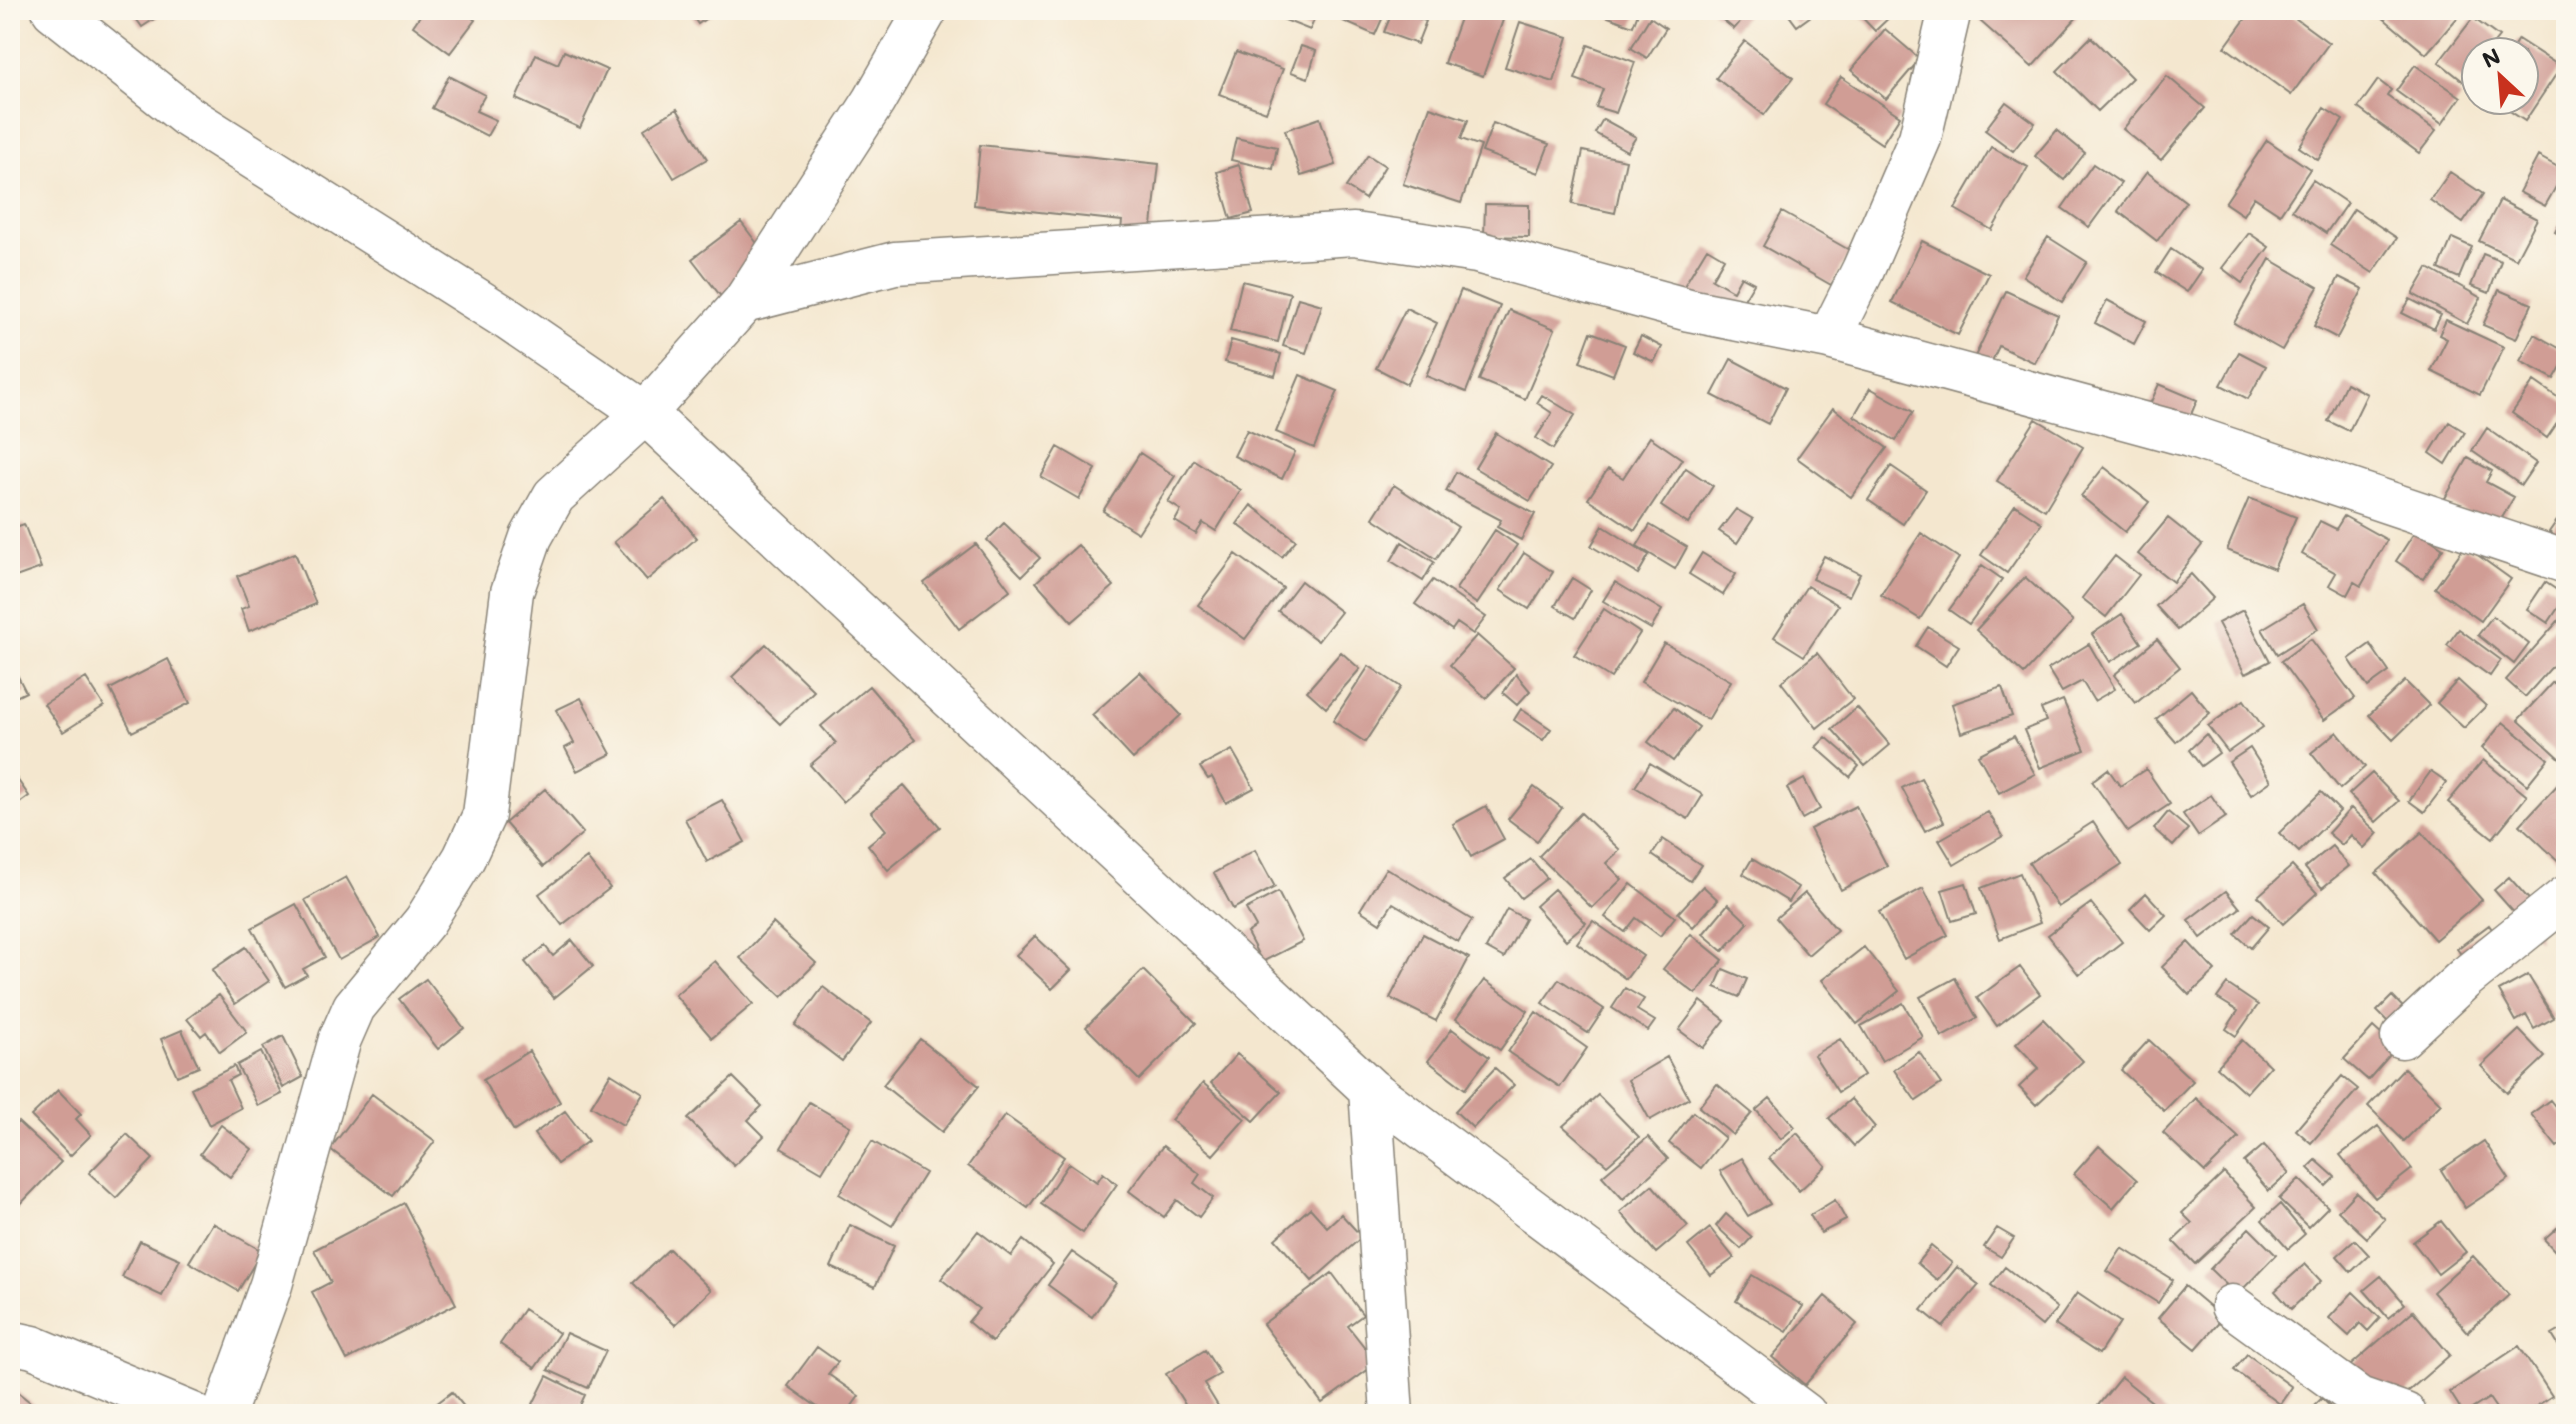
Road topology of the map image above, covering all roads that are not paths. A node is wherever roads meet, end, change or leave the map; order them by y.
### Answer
1 (53, 10) edge
2 (926, 10) edge
3 (1950, 10) edge
4 (744, 302) junction
5 (1829, 338) junction
6 (645, 413) junction
7 (2566, 562) edge
8 (2566, 897) edge
9 (2402, 1037) dead end
10 (1370, 1089) junction
11 (2232, 1306) dead end
12 (10, 1342) edge
13 (193, 1414) edge
14 (224, 1414) edge
15 (1392, 1414) edge
16 (1805, 1414) edge
17 (2405, 1414) edge

1 - 6 street
2 - 4 street
3 - 5 street
4 - 5 street
4 - 6 street
5 - 7 street
6 - 10 street
6 - 14 street
8 - 9 street
10 - 15 street
10 - 16 street
11 - 17 street
12 - 13 street

